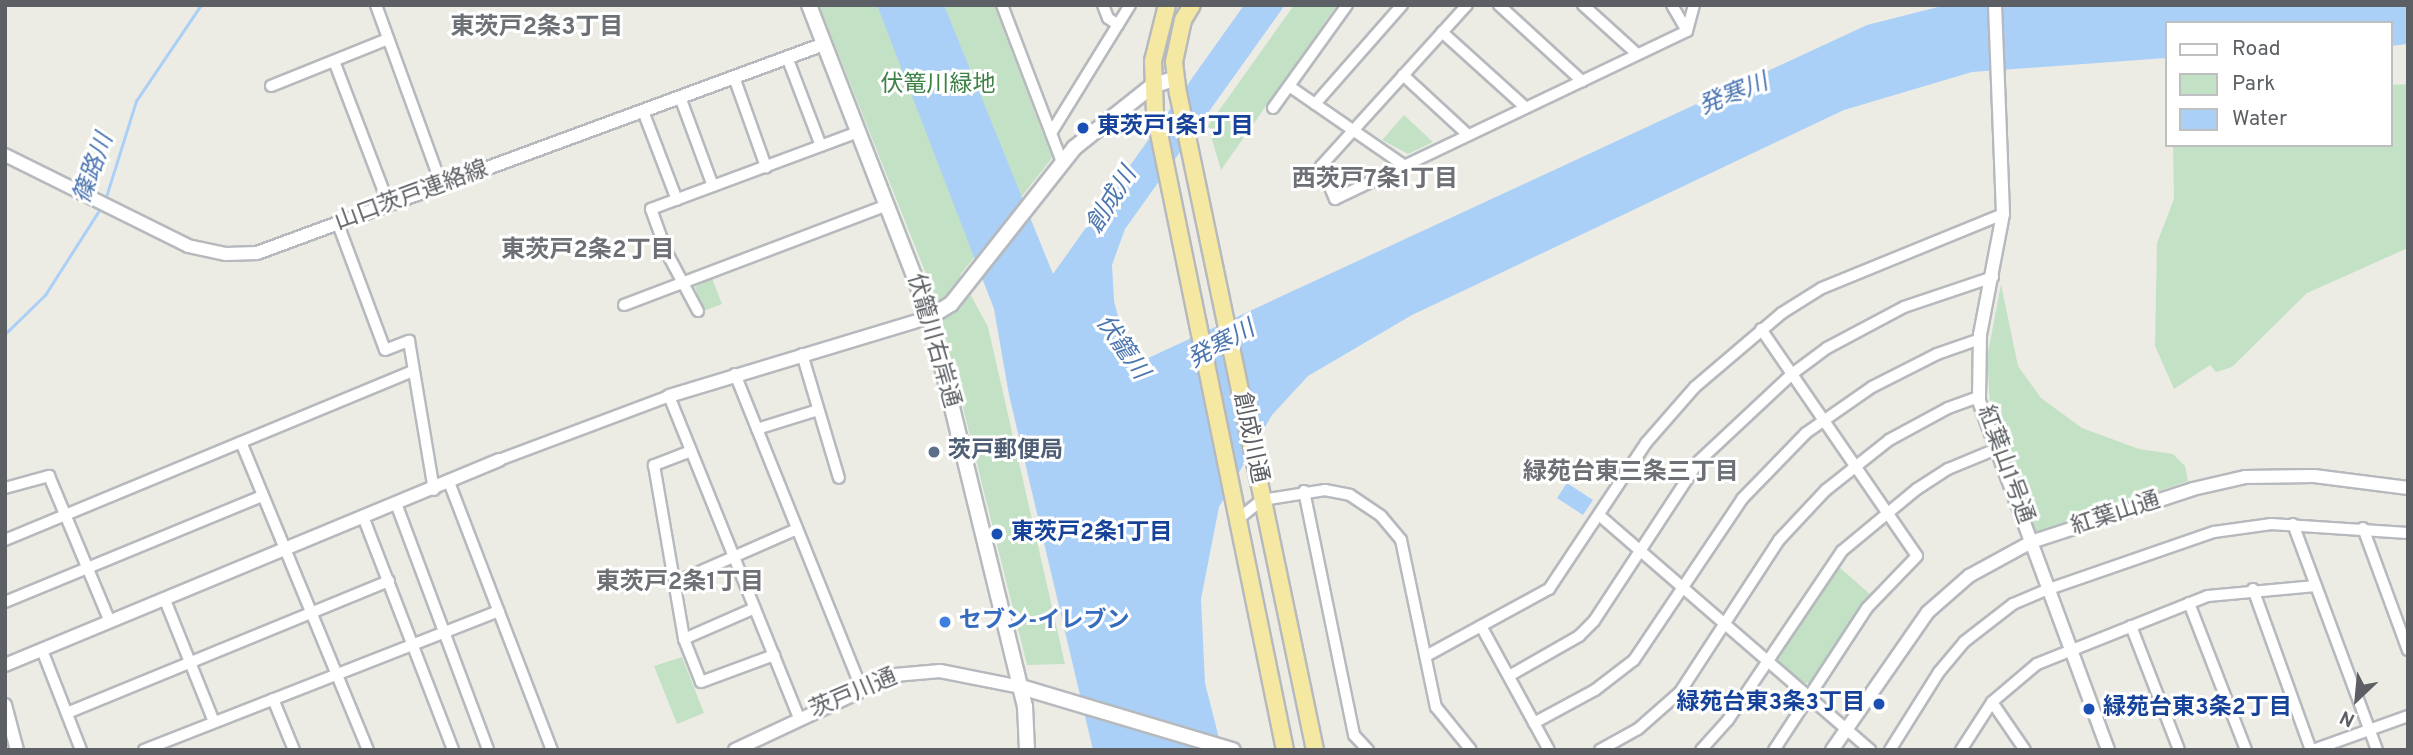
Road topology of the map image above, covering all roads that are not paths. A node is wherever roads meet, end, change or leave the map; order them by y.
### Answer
1 (376, 5) edge
2 (809, 5) edge
3 (1002, 5) edge
4 (1103, 5) edge
5 (1130, 5) edge
6 (1167, 5) edge
7 (1192, 5) edge
8 (1348, 5) edge
9 (1402, 5) edge
10 (1467, 5) edge
11 (1499, 5) edge
12 (1583, 5) edge
13 (1672, 5) edge
14 (1694, 5) edge
15 (1995, 5) edge
16 (1118, 25) junction
17 (1687, 30) junction
18 (1442, 33) junction
19 (388, 39) junction
20 (824, 44) junction
21 (1637, 54) junction
22 (787, 57) junction
23 (334, 61) junction
24 (1403, 75) junction
25 (734, 77) junction
26 (1582, 81) junction
27 (1177, 85) junction
28 (271, 86) dead end
29 (1152, 86) junction
30 (1289, 86) junction
31 (680, 97) junction
32 (1315, 104) junction
33 (1273, 108) dead end
34 (1526, 108) junction
35 (643, 111) junction
36 (1353, 131) junction
37 (859, 132) junction
38 (1051, 133) junction
39 (1468, 135) junction
40 (821, 146) junction
41 (5, 155) edge
42 (1062, 162) junction
43 (1405, 166) junction
44 (766, 167) junction
45 (442, 186) junction
46 (713, 186) junction
47 (677, 200) junction
48 (389, 205) junction
49 (887, 205) junction
50 (2003, 214) junction
51 (338, 225) junction
52 (1993, 278) junction
53 (685, 281) junction
54 (624, 305) dead end
55 (698, 311) dead end
56 (930, 317) junction
57 (1761, 329) junction
58 (1980, 339) junction
59 (802, 354) junction
60 (413, 371) junction
61 (734, 374) junction
62 (1792, 374) junction
63 (669, 396) junction
64 (1979, 397) junction
65 (818, 410) junction
66 (1824, 419) junction
67 (757, 429) junction
68 (241, 442) junction
69 (1996, 449) junction
70 (691, 451) junction
71 (499, 460) joint
72 (1856, 466) junction
73 (839, 478) dead end
74 (449, 482) junction
75 (5, 488) edge
76 (2408, 488) edge
77 (434, 490) junction
78 (1304, 491) junction
79 (262, 496) junction
80 (1262, 500) junction
81 (397, 506) junction
82 (1886, 511) junction
83 (66, 514) junction
84 (1599, 515) junction
85 (364, 519) junction
86 (1236, 519) junction
87 (2293, 524) junction
88 (2362, 528) junction
89 (797, 529) junction
90 (2408, 533) edge
91 (5, 540) edge
92 (2031, 542) junction
93 (286, 551) junction
94 (1642, 552) junction
95 (734, 557) junction
96 (88, 568) junction
97 (389, 581) junction
98 (674, 583) junction
99 (2316, 586) junction
100 (1685, 589) junction
101 (2049, 589) junction
102 (2253, 589) junction
103 (165, 600) junction
104 (5, 602) edge
105 (2189, 603) junction
106 (755, 608) junction
107 (499, 611) junction
108 (312, 613) junction
109 (110, 622) junction
110 (1727, 625) junction
111 (1481, 626) junction
112 (2131, 626) junction
113 (445, 632) junction
114 (684, 639) junction
115 (414, 643) junction
116 (2071, 649) junction
117 (42, 650) junction
118 (2408, 650) edge
119 (774, 654) junction
120 (1426, 656) junction
121 (1768, 661) junction
122 (191, 663) junction
123 (5, 665) edge
124 (336, 674) junction
125 (1509, 676) junction
126 (861, 687) junction
127 (1021, 687) junction
128 (1808, 696) junction
129 (273, 699) junction
130 (1992, 702) junction
131 (5, 705) edge
132 (67, 713) junction
133 (2408, 716) edge
134 (799, 718) junction
135 (214, 722) junction
136 (1534, 723) junction
137 (2369, 728) junction
138 (1846, 729) junction
139 (17, 750) edge
140 (81, 750) edge
141 (144, 750) edge
142 (294, 750) edge
143 (368, 750) edge
144 (453, 750) edge
145 (488, 750) edge
146 (552, 750) edge
147 (735, 750) edge
148 (1027, 750) edge
149 (1233, 750) edge
150 (1285, 750) edge
151 (1315, 750) edge
152 (1368, 750) edge
153 (1471, 750) edge
154 (1549, 750) edge
155 (1600, 750) edge
156 (1701, 750) edge
157 (1774, 750) edge
158 (1832, 750) edge
159 (1870, 750) edge
160 (1890, 750) edge
161 (1961, 750) edge
162 (2025, 750) edge
163 (2108, 750) edge
164 (2179, 750) edge
165 (2246, 750) edge
166 (2312, 750) edge
167 (2377, 750) edge

1 - 19 street
2 - 20 main road, 伏籠川右岸通
3 - 38 street
4 - 16 street
5 - 16 street
6 - 29 highway, 創成川通
7 - 27 highway, 創成川通
8 - 30 street
9 - 32 street
10 - 18 street
11 - 26 street
12 - 21 street
13 - 17 street
14 - 17 street
15 - 50 street, 紅葉山1号通
16 - 38 street
17 - 21 street
18 - 24 street
18 - 34 street
19 - 23 street
19 - 45 street
20 - 22 street, 山口茨戸連絡線
20 - 37 main road, 伏籠川右岸通
21 - 26 street
22 - 25 street, 山口茨戸連絡線
22 - 40 street
23 - 28 street
23 - 48 street
24 - 36 street
24 - 39 street
25 - 31 street, 山口茨戸連絡線
25 - 44 street
26 - 34 street
27 - 29 main road
27 - 80 highway, 創成川通
29 - 42 main road
29 - 86 highway, 創成川通
30 - 32 street
30 - 33 street
31 - 35 street, 山口茨戸連絡線
31 - 46 street
32 - 36 street
34 - 39 street
35 - 45 street, 山口茨戸連絡線
35 - 47 street
36 - 43 street
36 - 43 street
37 - 40 street
37 - 49 main road, 伏籠川右岸通
38 - 42 street
39 - 43 street
40 - 44 street
41 - 51 street, 山口茨戸連絡線
42 - 56 main road
44 - 46 street
45 - 48 street, 山口茨戸連絡線
46 - 47 street
47 - 53 street
48 - 51 street, 山口茨戸連絡線
49 - 53 street
49 - 56 main road, 伏籠川右岸通
50 - 52 street, 紅葉山1号通
50 - 57 street
51 - 60 street
52 - 58 street, 紅葉山1号通
52 - 62 street
53 - 54 street
53 - 55 street
56 - 59 street
56 - 127 main road, 伏籠川右岸通
57 - 62 street
57 - 84 street
58 - 64 street, 紅葉山1号通
58 - 66 street
59 - 61 street
59 - 65 street
60 - 68 street
60 - 77 street
61 - 63 street
61 - 67 street
62 - 66 street
62 - 94 street
63 - 70 street
63 - 71 street
64 - 69 street, 紅葉山1号通
64 - 72 street
65 - 67 street
65 - 73 street
66 - 72 street
66 - 100 street
67 - 89 street
68 - 79 street
68 - 83 street
69 - 82 street
69 - 92 street, 紅葉山1号通
70 - 95 street
70 - 98 street
71 - 74 street
72 - 82 street
72 - 110 street
74 - 77 street
74 - 107 street
75 - 83 street
76 - 92 street, 紅葉山通
77 - 81 street
78 - 80 street
78 - 120 street
78 - 152 street
79 - 93 street
79 - 96 street
80 - 86 street
80 - 151 highway, 創成川通
81 - 85 street
81 - 113 street
82 - 121 street
82 - 128 street
83 - 91 street
83 - 96 street
84 - 94 street
84 - 111 street
85 - 93 street
85 - 97 street
86 - 150 highway, 創成川通
87 - 88 street
87 - 99 street
87 - 101 street
88 - 90 street
88 - 118 street
89 - 95 street
89 - 126 street
92 - 101 street, 紅葉山1号通
92 - 138 street, 紅葉山通
93 - 103 street
93 - 108 street
94 - 100 street
94 - 125 street
95 - 98 street
95 - 106 street
96 - 104 street
96 - 109 street
97 - 108 street
97 - 115 street
98 - 114 street
99 - 102 street
99 - 137 street
100 - 110 street
100 - 136 street
101 - 116 street, 紅葉山1号通
101 - 160 street
102 - 105 street
102 - 166 street
103 - 109 street
103 - 122 street
105 - 112 street
105 - 165 street
106 - 114 street
106 - 119 street
107 - 113 street
107 - 146 street
108 - 122 street
108 - 124 street
109 - 117 street
110 - 121 street
110 - 155 street
111 - 120 street
111 - 125 street
112 - 116 street
112 - 164 street
113 - 115 street
113 - 145 street
114 - 119 street
115 - 124 street
115 - 144 street
116 - 130 street
116 - 163 street, 紅葉山1号通
117 - 123 street
117 - 132 street
119 - 134 street
120 - 153 street
121 - 128 street
121 - 156 street
122 - 132 street
122 - 135 street
124 - 129 street
124 - 143 street
125 - 136 street
126 - 127 street, 茨戸川通
126 - 134 street, 茨戸川通
127 - 148 main road, 伏籠川右岸通
127 - 149 main road
128 - 138 street
128 - 157 street
129 - 135 street
129 - 142 street
130 - 161 street
130 - 162 street
131 - 139 street
132 - 140 street
133 - 137 street
134 - 147 street, 茨戸川通
135 - 141 street
136 - 154 street
137 - 166 street
137 - 167 street
138 - 158 street, 紅葉山通
138 - 159 street

